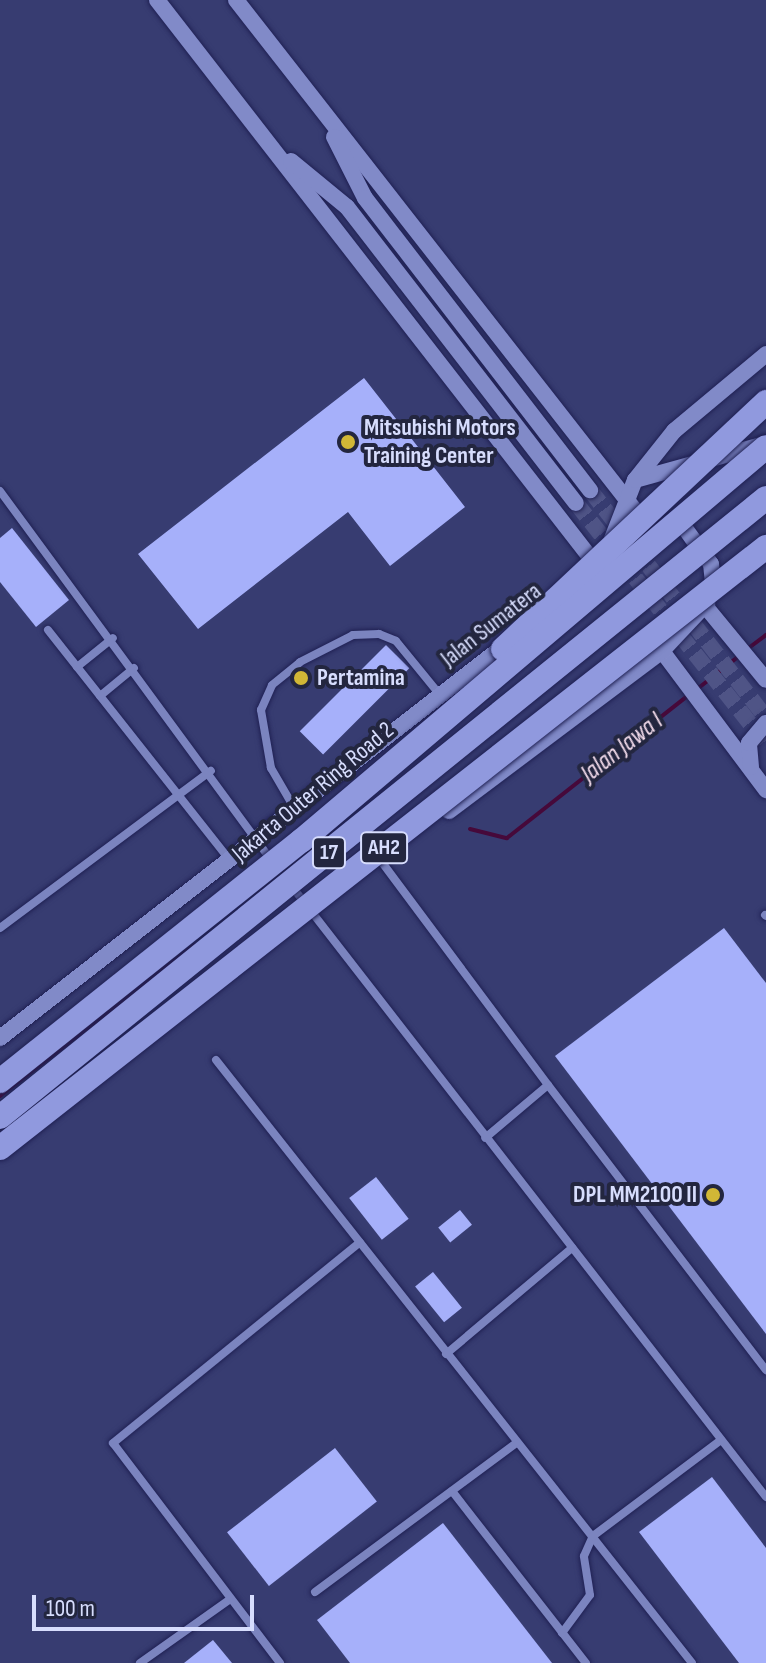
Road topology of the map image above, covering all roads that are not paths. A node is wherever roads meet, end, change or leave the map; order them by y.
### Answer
1 (157, 0) edge
2 (236, 0) edge
3 (314, 101) junction
4 (268, 143) junction
5 (766, 354) edge
6 (766, 402) edge
7 (766, 445) edge
8 (635, 480) junction
9 (590, 490) tunnel mouth
10 (0, 491) edge
11 (626, 498) junction
12 (766, 498) edge
13 (576, 503) tunnel mouth
14 (652, 532) junction
15 (766, 539) edge
16 (766, 547) edge
17 (601, 572) junction
18 (709, 592) junction
19 (48, 630) dead end
20 (113, 638) junction
21 (662, 651) junction
22 (77, 667) junction
23 (134, 668) junction
24 (761, 674) edge
25 (440, 695) junction
26 (100, 696) junction
27 (766, 723) edge
28 (211, 771) junction
29 (755, 776) junction
30 (766, 790) edge
31 (178, 794) junction
32 (296, 812) junction
33 (260, 840) junction
34 (301, 841) junction
35 (381, 861) junction
36 (231, 862) junction
37 (313, 913) junction
38 (0, 928) edge
39 (0, 1038) edge
40 (216, 1060) dead end
41 (0, 1081) edge
42 (548, 1085) junction
43 (0, 1117) edge
44 (485, 1138) junction
45 (0, 1148) edge
46 (0, 1155) edge
47 (360, 1242) junction
48 (572, 1248) junction
49 (446, 1354) junction
50 (766, 1370) edge
51 (721, 1440) junction
52 (516, 1443) junction
53 (452, 1491) junction
54 (766, 1497) edge
55 (593, 1536) junction
56 (315, 1592) dead end
57 (229, 1600) junction
58 (562, 1633) junction
59 (140, 1663) edge
60 (280, 1663) edge
61 (586, 1663) edge
62 (692, 1663) edge

1 - 4 street
2 - 3 street
3 - 9 street
3 - 11 street
4 - 13 street
4 - 17 street
5 - 8 street
6 - 34 highway, bridge
7 - 8 street
7 - 34 highway, Jakarta Outer Ring Road 2 / 17, bridge
8 - 11 street
10 - 20 lane
11 - 14 street
11 - 17 street
12 - 43 highway, 17, bridge
14 - 17 street, Jalan Sumatera
14 - 18 street, Jalan Sumatera
15 - 18 highway, bridge
16 - 18 highway, AH2, bridge
17 - 25 street, Jalan Sumatera
18 - 21 street
18 - 24 street
18 - 45 highway, AH2, bridge
19 - 22 lane
20 - 22 lane
20 - 23 lane
21 - 29 street
21 - 35 street
22 - 26 lane
23 - 26 lane
23 - 28 lane
25 - 32 street, Jalan Sumatera
25 - 32 lane
26 - 31 lane
27 - 29 street
28 - 31 lane
28 - 33 lane
29 - 30 street
31 - 36 lane
31 - 38 lane
32 - 33 street, Jalan Sumatera
33 - 36 street, Jalan Sumatera
33 - 37 lane
34 - 41 highway, Jakarta Outer Ring Road 2 / 17, bridge
35 - 37 street
35 - 42 lane
36 - 39 street, Jalan Sumatera
37 - 44 lane
37 - 46 street
40 - 47 lane
42 - 44 lane
42 - 50 lane
44 - 48 lane
47 - 49 lane
47 - 57 lane
48 - 49 lane
48 - 51 lane
49 - 52 lane
51 - 54 lane
51 - 55 lane
52 - 53 lane
52 - 55 lane
53 - 56 lane
53 - 58 lane
55 - 58 lane
55 - 62 lane
57 - 59 lane
57 - 60 lane
58 - 61 lane

